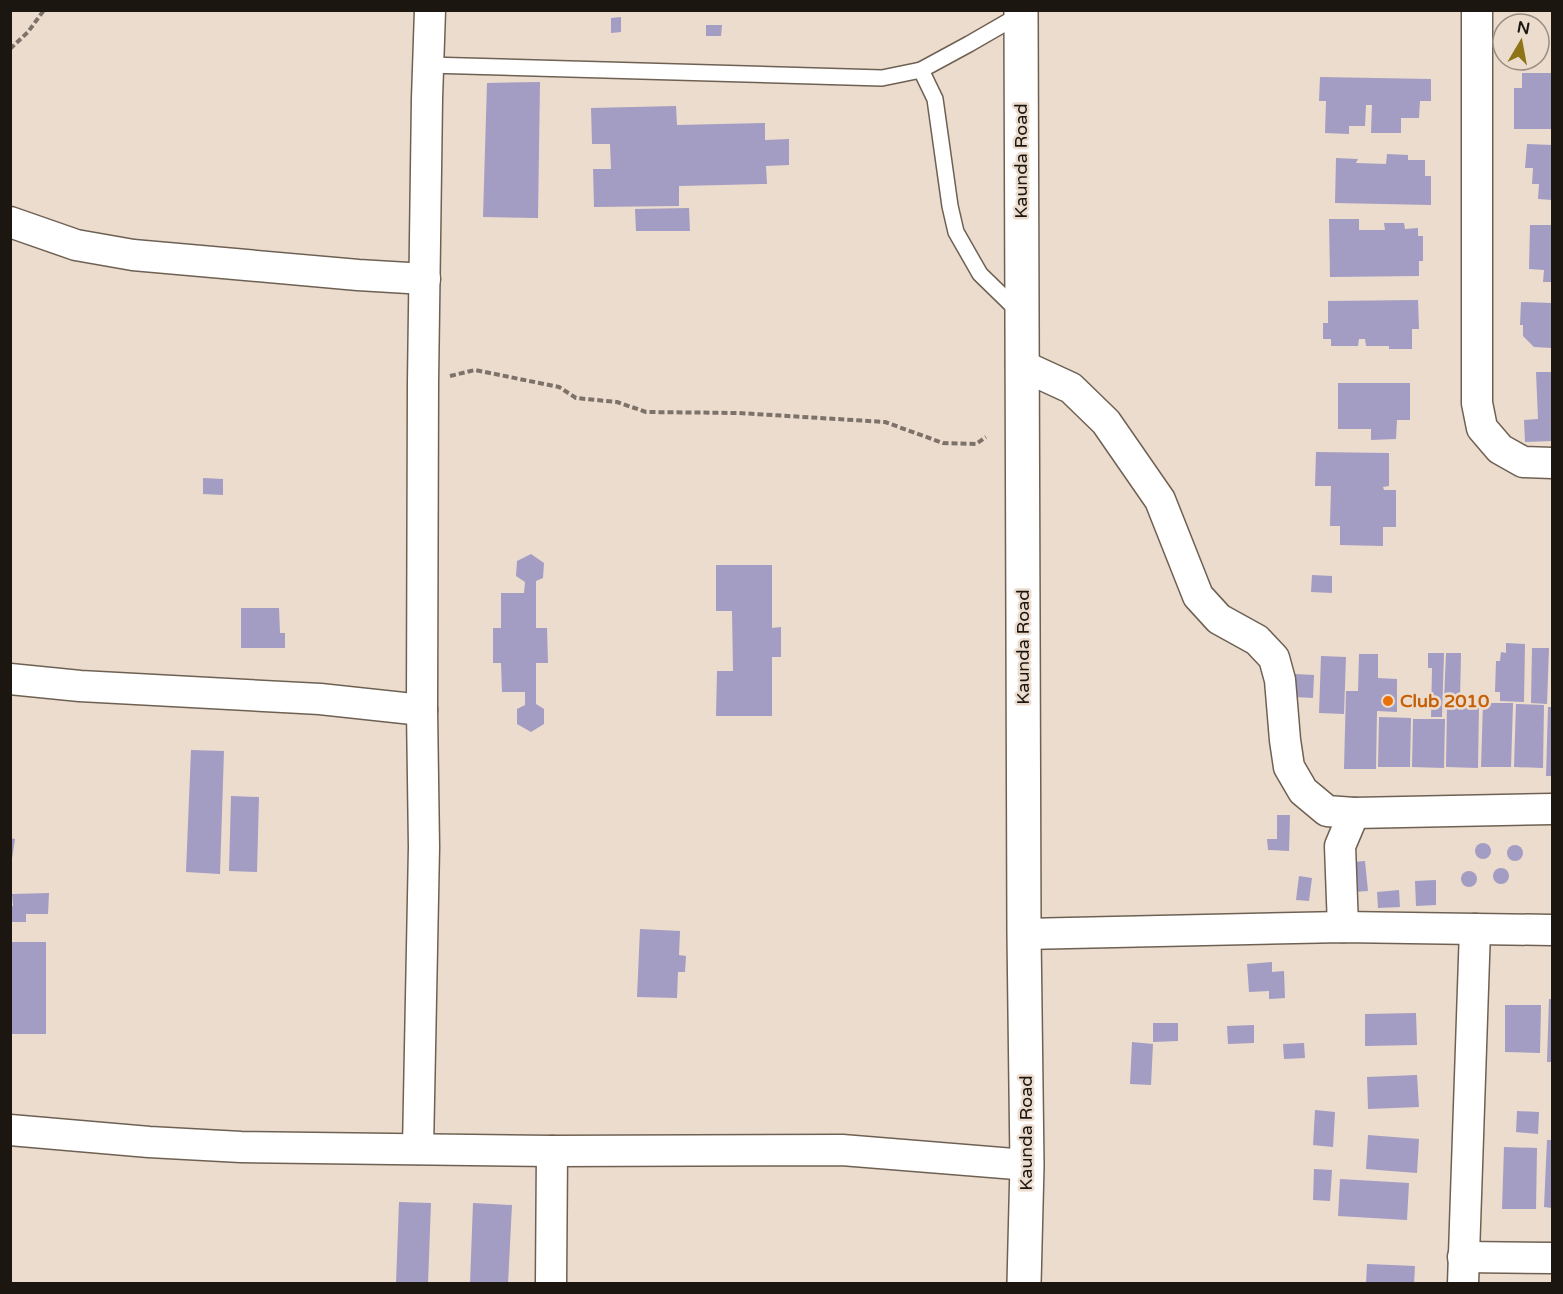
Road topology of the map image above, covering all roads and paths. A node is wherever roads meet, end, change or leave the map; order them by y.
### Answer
1 (44, 10) edge
2 (430, 10) edge
3 (1477, 10) edge
4 (1021, 12) edge
5 (10, 49) edge
6 (428, 64) junction
7 (921, 69) junction
8 (10, 222) edge
9 (424, 279) junction
10 (1021, 314) junction
11 (1021, 365) junction
12 (423, 382) junction
13 (986, 437) dead end
14 (1552, 463) edge
15 (10, 679) edge
16 (422, 710) junction
17 (1552, 809) edge
18 (1354, 813) junction
19 (1343, 927) junction
20 (1475, 929) junction
21 (1552, 930) edge
22 (1024, 934) junction
23 (10, 1130) edge
24 (418, 1149) junction
25 (552, 1151) junction
26 (1027, 1165) junction
27 (1552, 1258) edge
28 (1463, 1270) edge
29 (551, 1284) edge
30 (1024, 1284) edge

1 - 5 path
2 - 6 street
3 - 14 street
4 - 7 lane
4 - 10 main road, Kaunda Road
6 - 7 lane
6 - 9 street
7 - 10 lane
8 - 9 street
9 - 12 street
10 - 11 main road, Kaunda Road
11 - 18 street
11 - 22 main road, Kaunda Road
12 - 13 path
12 - 16 street
15 - 16 street
16 - 24 street
17 - 18 street
18 - 19 street
19 - 20 street
19 - 22 street
20 - 21 street
20 - 28 street
22 - 26 main road, Kaunda Road
23 - 24 street
24 - 25 street
25 - 26 street
25 - 29 street
26 - 30 main road, Kaunda Road
27 - 28 street

